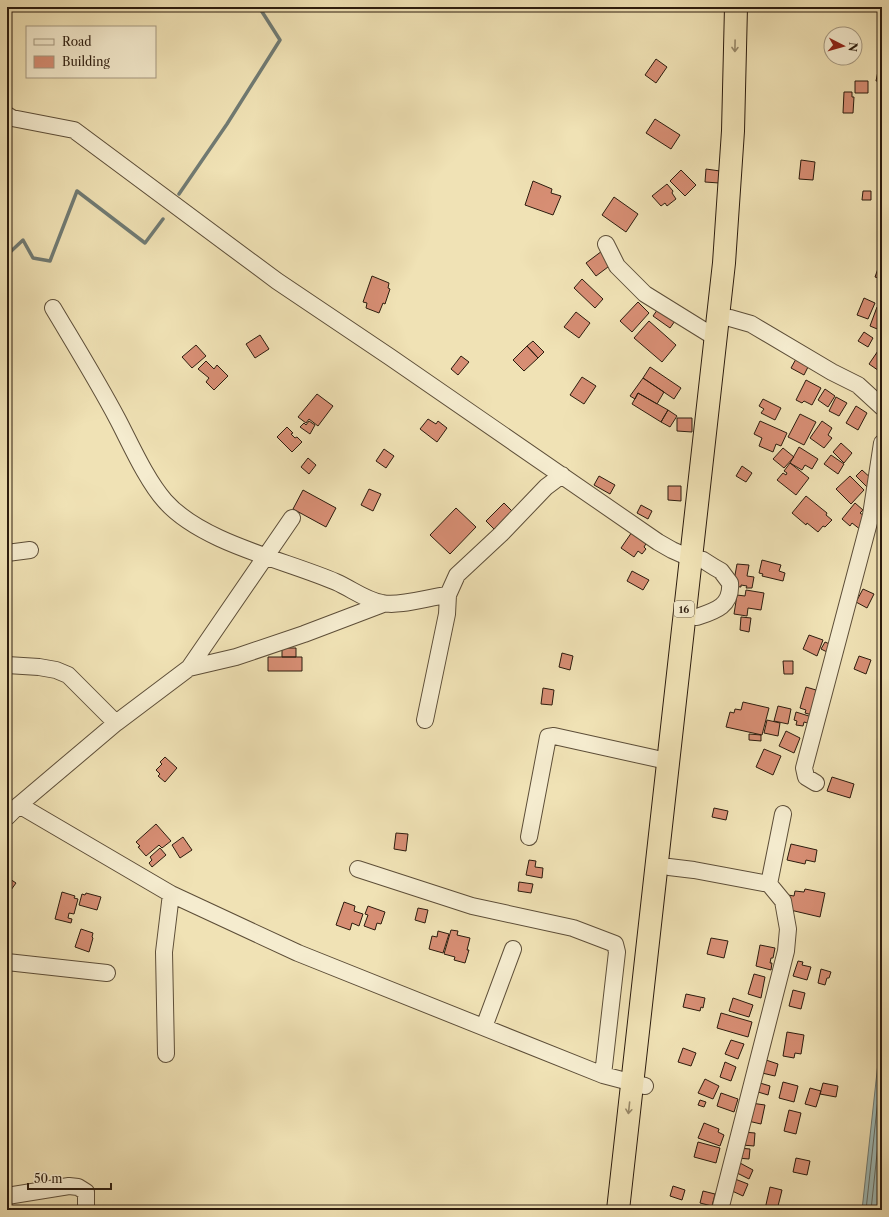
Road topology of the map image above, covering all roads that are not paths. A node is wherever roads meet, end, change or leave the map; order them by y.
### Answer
1 (736, 7) edge
2 (750, 7) edge
3 (7, 115) edge
4 (606, 244) dead end
5 (53, 308) dead end
6 (730, 318) junction
7 (716, 338) junction
8 (882, 407) edge
9 (882, 443) edge
10 (562, 475) junction
11 (292, 518) dead end
12 (30, 550) dead end
13 (7, 553) edge
14 (266, 556) junction
15 (697, 559) junction
16 (448, 595) junction
17 (384, 604) junction
18 (697, 617) junction
19 (7, 665) edge
20 (189, 668) junction
21 (425, 720) dead end
22 (116, 723) junction
23 (668, 761) junction
24 (816, 783) dead end
25 (19, 805) junction
26 (783, 814) dead end
27 (7, 817) edge
28 (529, 837) dead end
29 (669, 867) junction
30 (358, 869) dead end
31 (769, 884) junction
32 (171, 894) junction
33 (513, 949) dead end
34 (7, 962) edge
35 (107, 973) dead end
36 (484, 1027) junction
37 (166, 1054) dead end
38 (603, 1075) junction
39 (638, 1084) junction
40 (7, 1196) edge
41 (86, 1210) edge
42 (618, 1210) edge
43 (632, 1210) edge
44 (720, 1210) edge

1 -> 7 highway, 16
2 - 6 highway, 16
3 - 10 street
4 - 7 street
5 - 14 street
6 - 8 street
6 - 15 highway, 16
7 - 15 highway, 16
9 - 24 street
10 - 15 street
10 - 16 street
11 - 14 street
12 - 13 street
14 - 17 street
14 - 20 street
15 - 18 highway, 16
15 - 18 street
15 - 23 highway, 16
16 - 17 street
16 - 21 street
17 - 20 street
18 - 29 highway, 16
19 - 22 street
20 - 22 street
22 - 25 street
23 - 28 street
23 - 39 highway, 16
25 - 27 street
25 - 32 street
26 - 31 street
29 - 31 street
29 - 39 highway, 16
30 - 38 street
31 - 44 street
32 - 36 street
32 - 37 street
33 - 36 street
34 - 35 street
36 - 38 street
38 - 39 street
39 -> 42 highway, 16
39 - 43 highway, 16
40 - 41 street

